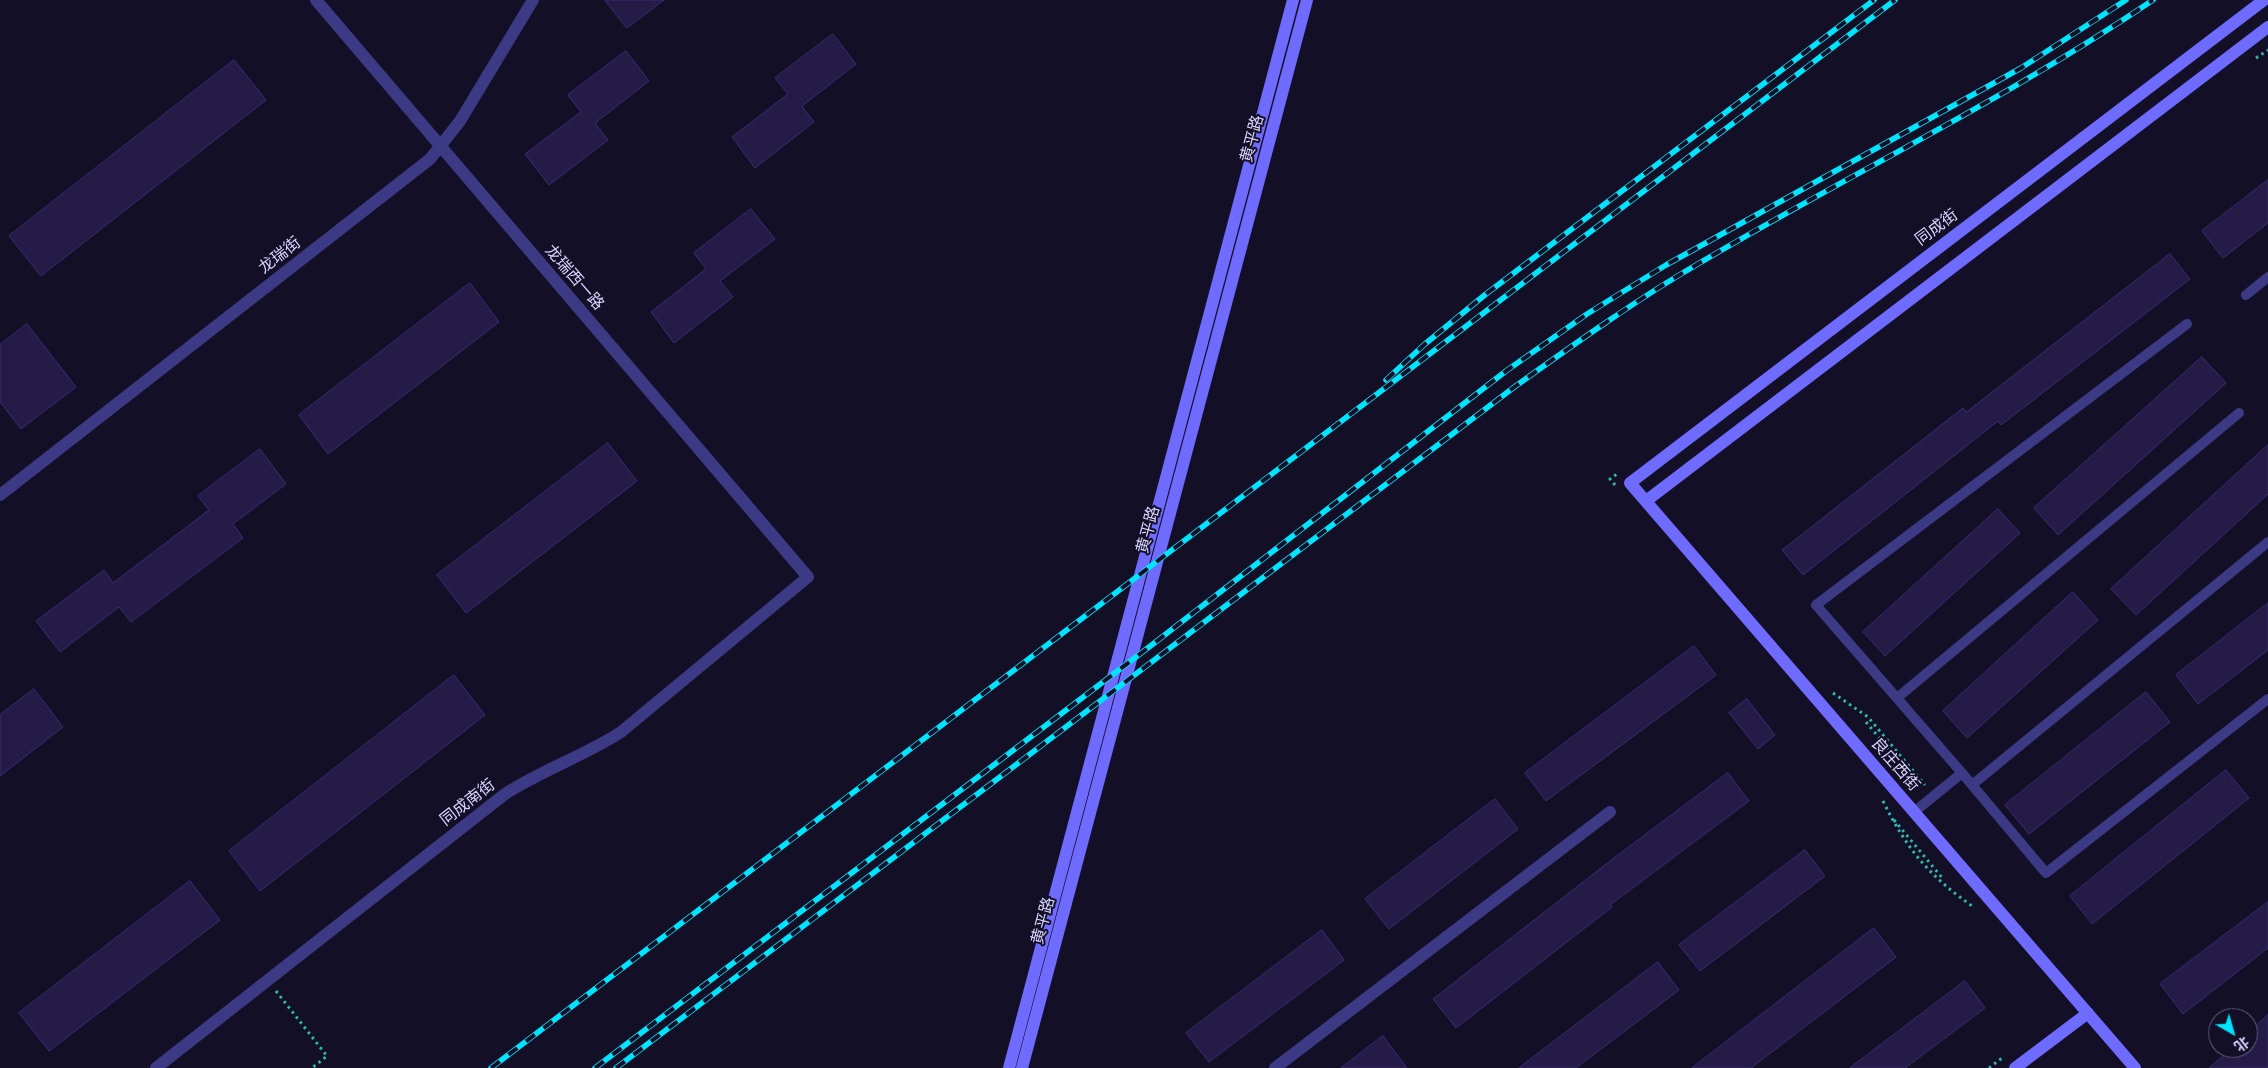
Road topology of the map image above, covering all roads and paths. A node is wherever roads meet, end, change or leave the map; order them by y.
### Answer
1 (316, 0) edge
2 (533, 0) edge
3 (1293, 0) edge
4 (1307, 0) edge
5 (2264, 0) edge
6 (2268, 28) edge
7 (441, 147) junction
8 (2268, 277) edge
9 (2246, 295) dead end
10 (2187, 324) dead end
11 (2239, 413) dead end
12 (1630, 483) joint
13 (0, 495) edge
14 (1646, 501) junction
15 (2268, 542) edge
16 (808, 577) joint
17 (1828, 688) dead end
18 (1897, 698) junction
19 (2268, 699) edge
20 (1866, 722) dead end
21 (1962, 773) junction
22 (1916, 782) dead end
23 (1972, 786) junction
24 (1932, 797) junction
25 (1610, 812) dead end
26 (1914, 812) junction
27 (1894, 820) dead end
28 (1944, 880) dead end
29 (267, 980) junction
30 (2088, 1013) junction
31 (156, 1068) edge
32 (312, 1068) edge
33 (1009, 1068) edge
34 (1022, 1068) edge
35 (1275, 1068) edge
36 (2015, 1068) edge
37 (2135, 1068) edge

1 - 7 street, 龙瑞西一路
2 - 7 street, 龙瑞街
3 - 33 main road, 黄平路
4 - 34 main road, 黄平路
5 - 12 main road, 同成街
6 - 14 main road
7 - 13 street, 龙瑞街
7 - 16 street, 龙瑞西一路
8 - 9 lane
10 - 18 lane
11 - 18 lane
12 - 14 main road, 良庄西街
14 - 26 main road, 良庄西街
15 - 23 lane
16 - 29 street, 同成南街
17 - 24 path
18 - 21 lane
19 - 23 lane
20 - 22 path
21 - 23 lane
21 - 24 lane
24 - 26 lane
25 - 35 street
26 - 30 main road, 良庄西街
27 - 28 path
29 - 31 street, 同成南街
29 - 32 path
30 - 36 main road
30 - 37 main road, 良庄西街

